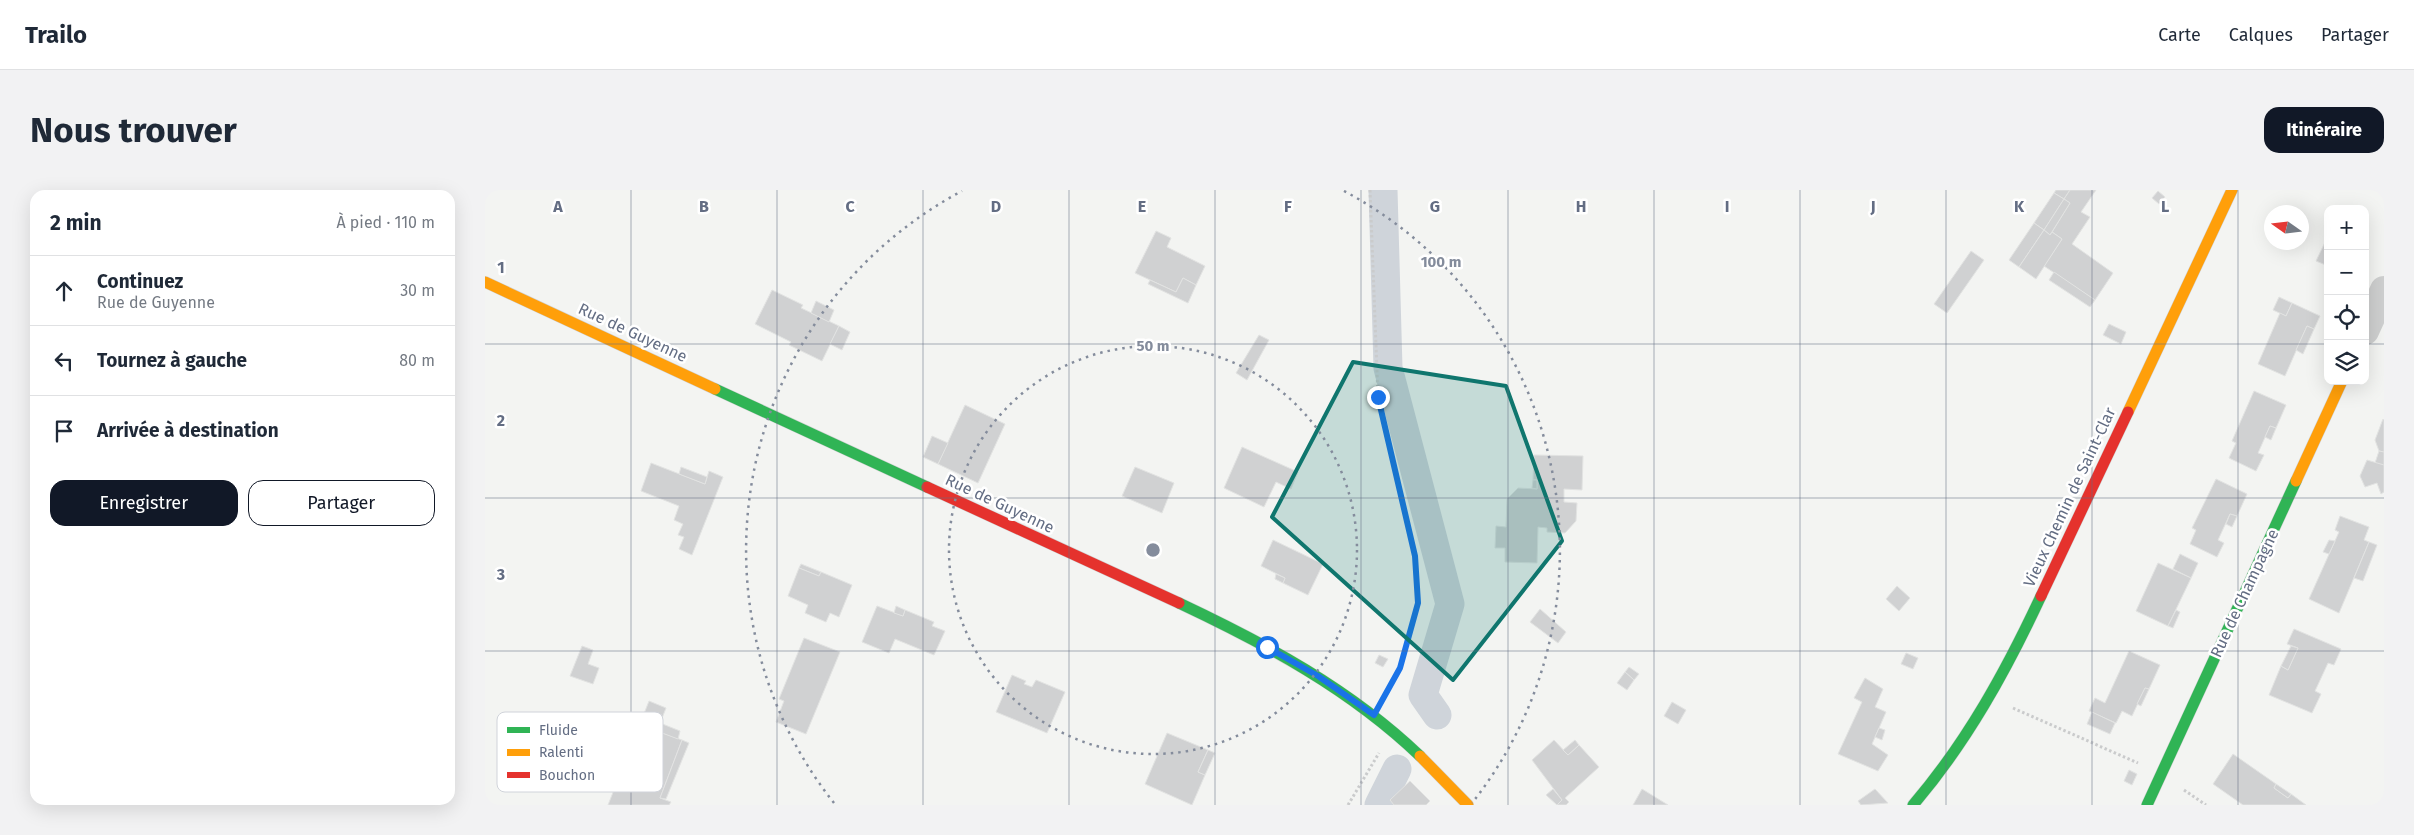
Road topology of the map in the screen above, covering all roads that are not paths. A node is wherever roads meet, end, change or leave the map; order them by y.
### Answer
1 (2232, 190) edge
2 (485, 282) edge
3 (2384, 290) edge
4 (2369, 322) edge
5 (2340, 385) edge
6 (1468, 805) edge
7 (1913, 805) edge
8 (2147, 805) edge

1 - 7 street, Vieux Chemin de Saint-Clar
2 - 6 street, Rue de Guyenne
3 - 4 street
5 - 8 street, Rue de Champagne

